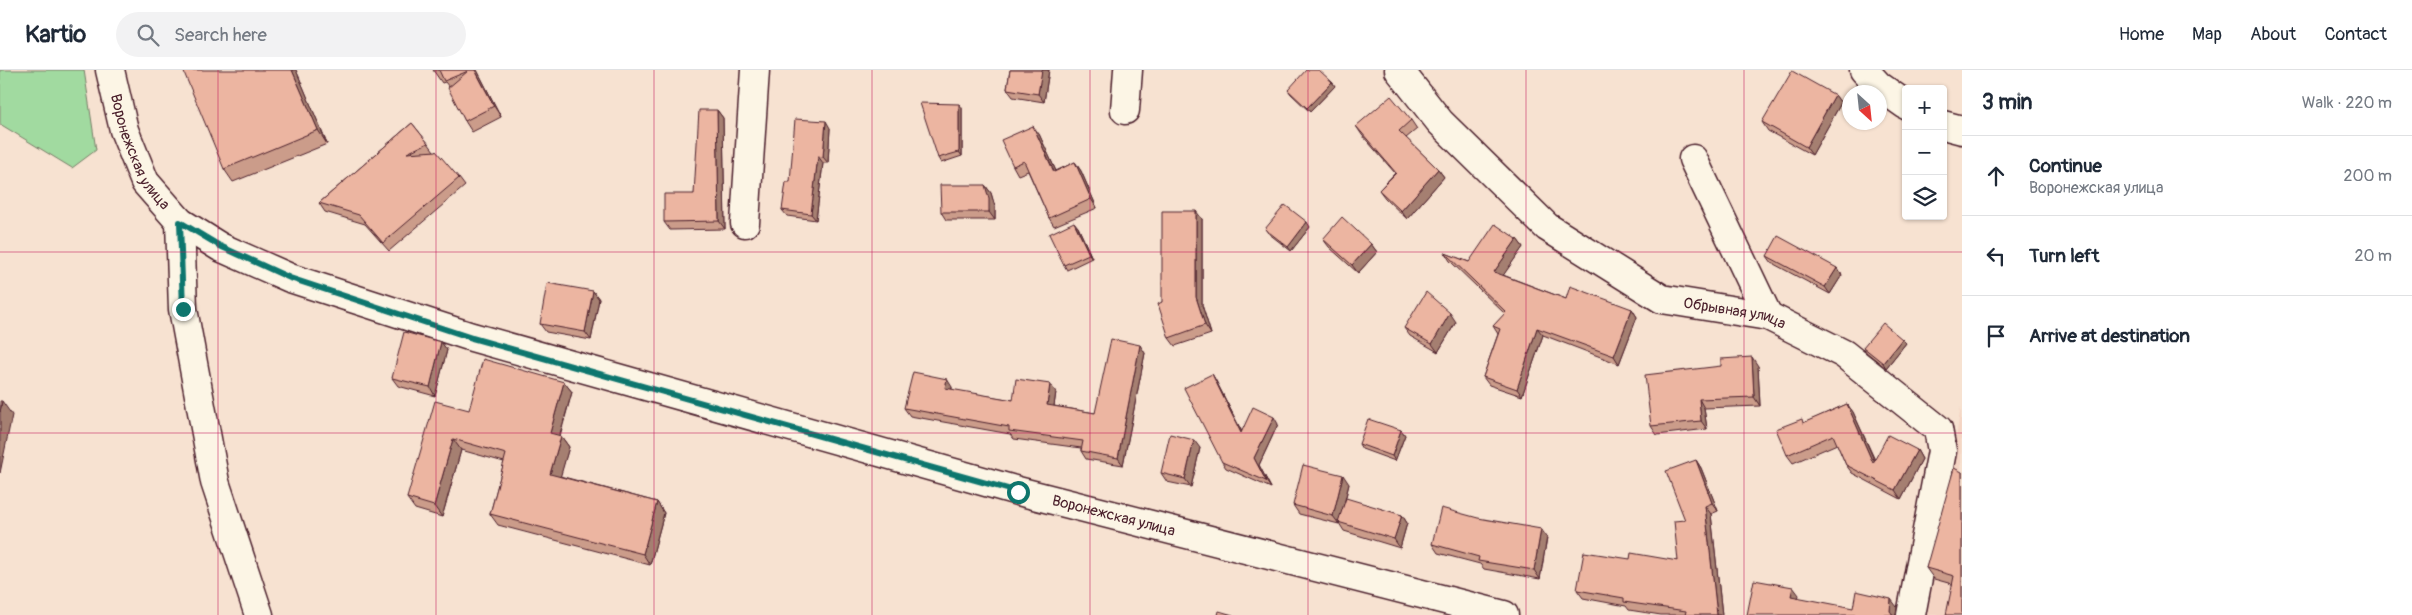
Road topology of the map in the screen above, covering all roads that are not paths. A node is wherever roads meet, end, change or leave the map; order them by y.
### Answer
1 (110, 70) edge
2 (755, 70) edge
3 (1128, 70) edge
4 (1399, 70) edge
5 (1864, 70) edge
6 (1902, 102) edge
7 (1124, 110) dead end
8 (1947, 126) edge
9 (1962, 130) edge
10 (1693, 159) dead end
11 (180, 222) junction
12 (745, 223) dead end
13 (1768, 316) junction
14 (259, 615) edge
15 (1504, 615) edge
16 (1911, 615) edge

1 - 11 street, Воронежская улица
2 - 12 street
3 - 7 street
4 - 13 street, Обрывная улица
5 - 6 street
8 - 9 street
10 - 13 street
11 - 14 street
11 - 15 street, Воронежская улица
13 - 16 street, Обрывная улица

